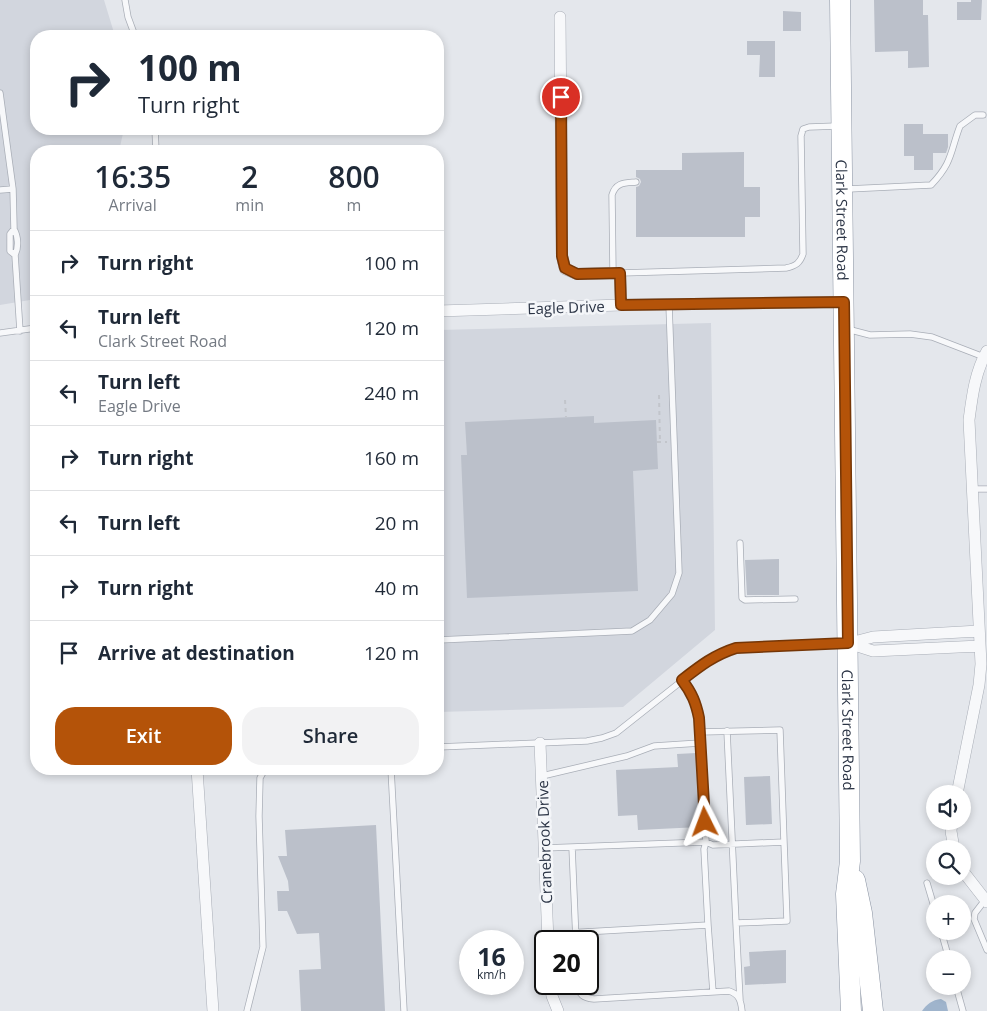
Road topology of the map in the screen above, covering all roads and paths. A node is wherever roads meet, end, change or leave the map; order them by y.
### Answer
1 (125, 0) edge
2 (840, 0) edge
3 (560, 17) dead end
4 (133, 30) edge
5 (0, 93) edge
6 (983, 115) dead end
7 (842, 126) junction
8 (636, 182) dead end
9 (13, 189) junction
10 (848, 189) dead end
11 (0, 190) edge
12 (616, 273) junction
13 (844, 302) junction
14 (621, 305) junction
15 (669, 305) junction
16 (444, 311) edge
17 (30, 329) edge
18 (845, 329) junction
19 (20, 331) junction
20 (0, 334) edge
21 (985, 354) edge
22 (659, 396) dead end
23 (565, 400) dead end
24 (566, 418) dead end
25 (660, 442) dead end
26 (972, 489) junction
27 (987, 489) edge
28 (740, 543) dead end
29 (795, 599) dead end
30 (979, 631) junction
31 (444, 640) edge
32 (848, 643) junction
33 (980, 646) junction
34 (682, 680) junction
35 (727, 731) junction
36 (700, 732) junction
37 (540, 743) junction
38 (700, 743) junction
39 (444, 747) edge
40 (197, 775) edge
41 (262, 775) edge
42 (392, 775) edge
43 (542, 776) junction
44 (959, 785) edge
45 (706, 842) junction
46 (784, 842) junction
47 (733, 844) junction
48 (572, 847) junction
49 (544, 848) junction
50 (850, 861) junction
51 (971, 882) edge
52 (986, 901) edge
53 (736, 923) junction
54 (708, 925) junction
55 (548, 930) edge
56 (575, 930) edge
57 (599, 931) edge
58 (987, 950) edge
59 (712, 992) junction
60 (552, 995) edge
61 (581, 995) edge
62 (959, 995) edge
63 (740, 1000) junction
64 (213, 1011) edge
65 (247, 1011) edge
66 (404, 1011) edge
67 (558, 1011) edge
68 (742, 1011) edge
69 (851, 1011) edge
70 (873, 1011) edge
71 (963, 1011) edge

1 - 4 lane
2 - 7 highway, Clark Street Road
3 - 12 street
5 - 9 lane
6 - 10 lane
7 - 12 lane
7 - 13 highway, Clark Street Road
8 - 12 lane
9 - 11 lane
9 - 19 lane
12 - 14 street
13 - 15 street, Eagle Drive
13 - 18 highway, Clark Street Road
14 - 15 street, Eagle Drive
14 - 16 street, Eagle Drive
15 - 31 lane
17 - 19 lane
18 - 21 lane
18 - 32 highway, Clark Street Road
19 - 20 lane
21 - 26 street
22 - 25 path
23 - 24 path
26 - 27 lane
26 - 30 street
28 - 29 lane
30 - 32 street
30 - 33 street
32 - 33 street
32 - 34 lane
32 - 50 highway, Clark Street Road
33 - 44 street
34 - 36 lane
34 - 37 lane
35 - 36 lane
35 - 46 lane
35 - 47 lane
36 - 38 lane
37 - 39 lane
37 - 43 street, Cranebrook Drive
38 - 43 lane
38 - 45 lane
40 - 64 street
41 - 65 lane
42 - 66 lane
43 - 49 street, Cranebrook Drive
45 - 47 lane
45 - 48 lane
45 - 54 lane
46 - 47 lane
46 - 53 lane
47 - 53 lane
48 - 49 lane
48 - 56 lane
49 - 55 street, Cranebrook Drive
50 - 69 highway, Clark Street Road
50 - 70 highway, Clark Street Road
51 - 52 street
52 - 58 lane
53 - 63 lane
54 - 57 lane
54 - 59 lane
59 - 61 lane
59 - 63 lane
60 - 67 street
62 - 71 lane
63 - 68 lane

